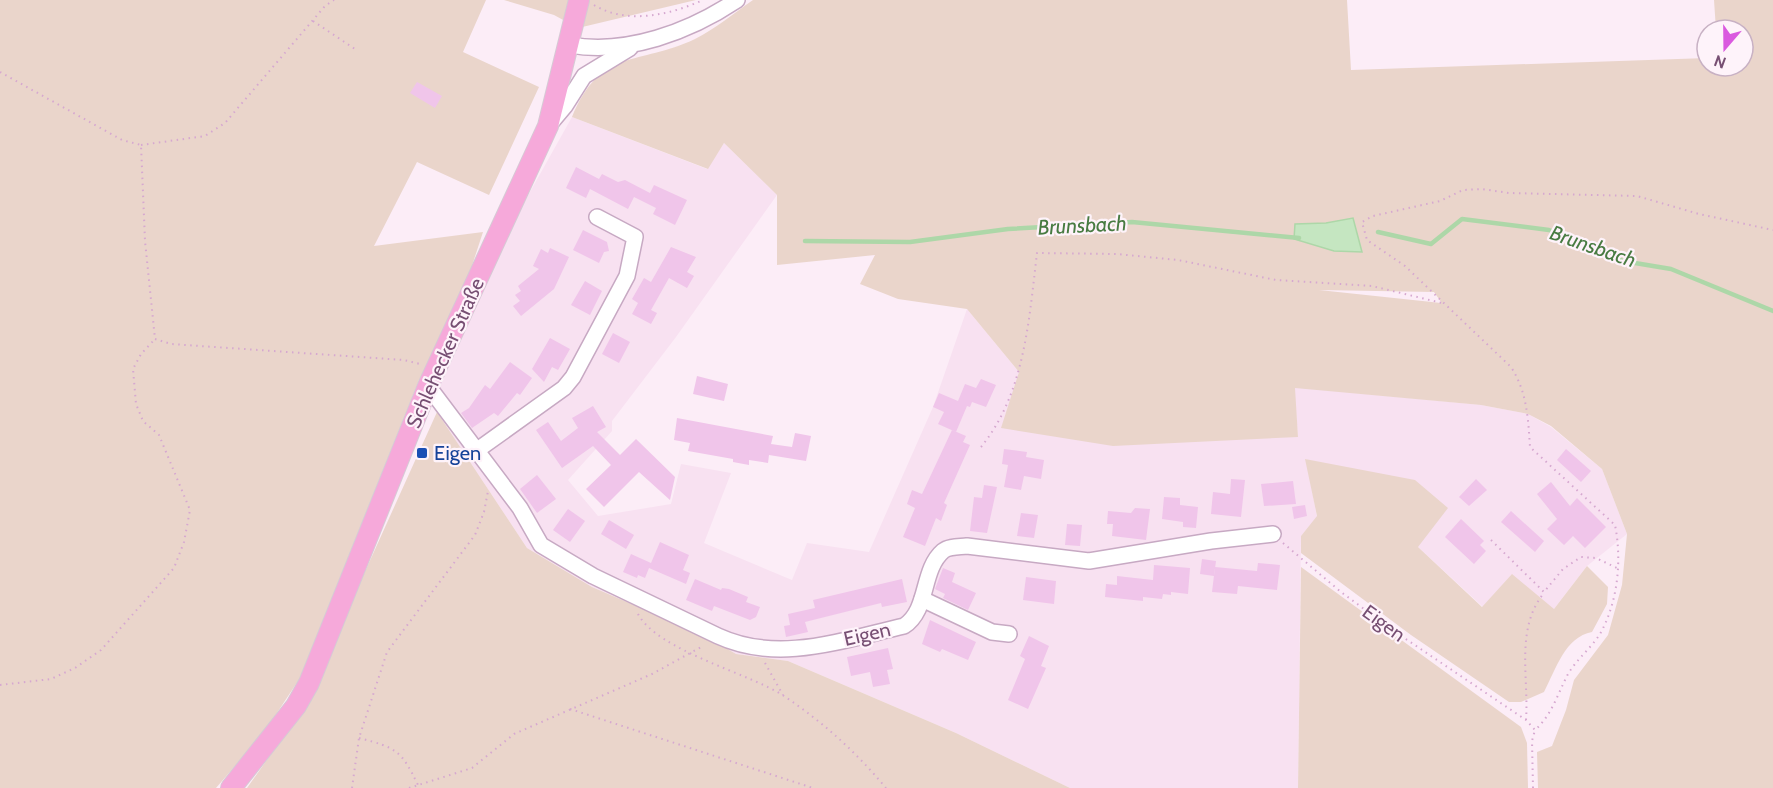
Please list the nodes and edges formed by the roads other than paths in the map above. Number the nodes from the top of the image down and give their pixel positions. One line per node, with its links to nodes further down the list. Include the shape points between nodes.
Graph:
1 (579, 0): 4 (main road, Schlehecker Straße)
2 (736, 0): 3 (street, via 675,32)
3 (643, 41): 4 (street, via 593,49); 5 (street, via 584,76)
4 (570, 45): 5 (main road, Schlehecker Straße)
5 (548, 126): 7 (main road, Schlehecker Straße)
6 (597, 217): 8 (street, via 635,237 627,276 564,388)
7 (432, 378): 8 (street, Eigen); 12 (main road, Schlehecker Straße, via 309,683 296,706)
8 (476, 451): 10 (street, Eigen, via 520,508 541,545 604,581 739,646 799,649 904,626 913,620)
9 (1274, 534): 10 (street, Eigen, via 1089,561 953,547 944,550 934,566)
10 (922, 599): 11 (street, via 992,632)
11 (1009, 634)
12 (231, 788)

